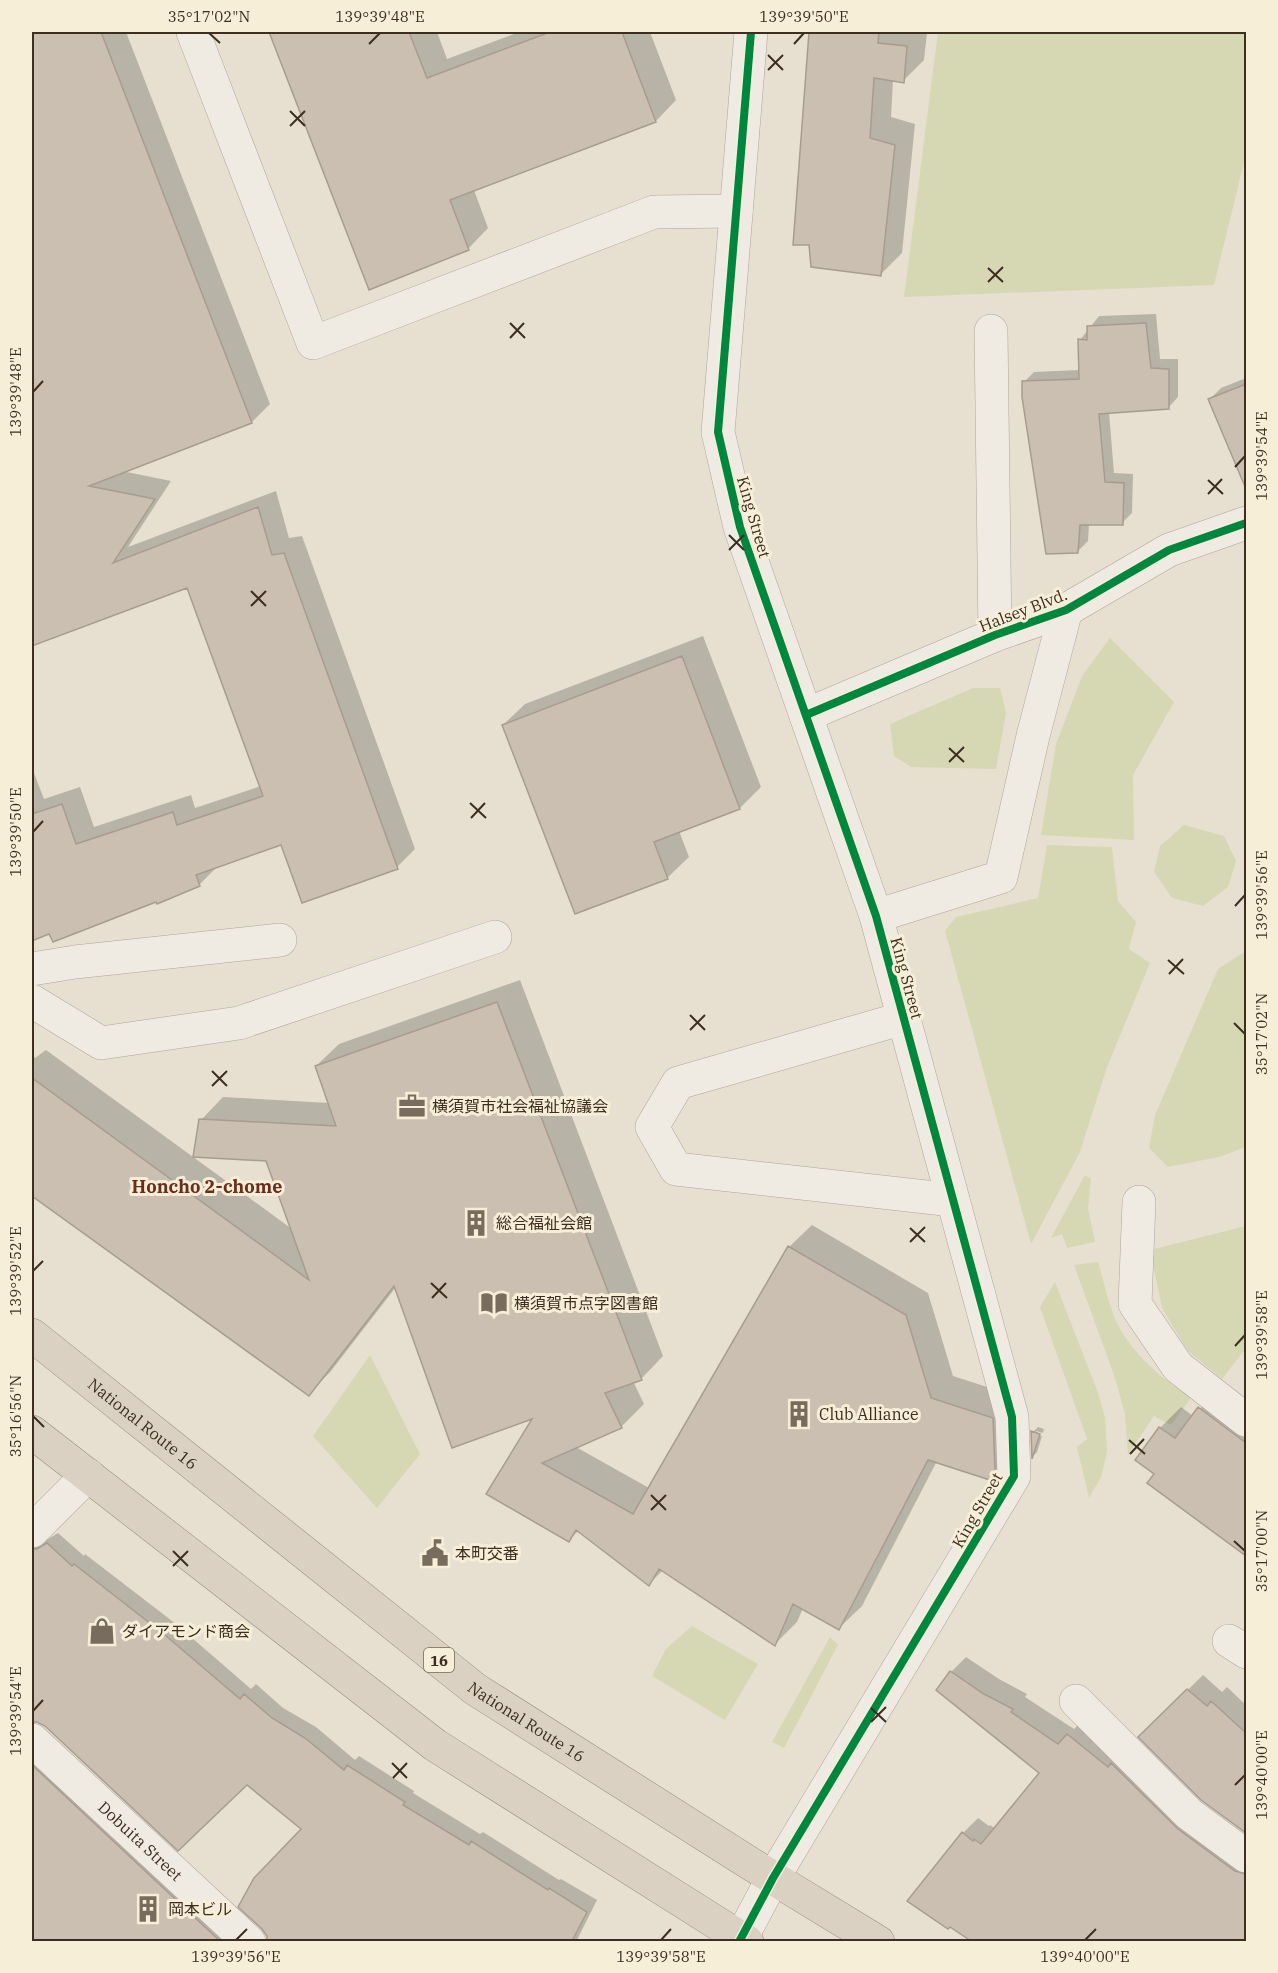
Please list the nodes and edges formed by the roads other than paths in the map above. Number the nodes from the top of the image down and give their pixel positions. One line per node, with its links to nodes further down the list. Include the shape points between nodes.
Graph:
1 (193, 32): 3 (street, via 313,343 654,212)
2 (751, 32): 3 (street, King Street)
3 (736, 211): 8 (street, King Street, via 718,432 740,527)
4 (991, 331): 7 (street)
5 (1246, 523): 6 (street, Halsey Blvd., via 1169,550)
6 (1066, 610): 7 (street, Halsey Blvd.); 9 (street, via 1001,878)
7 (995, 635): 8 (street, Halsey Blvd.)
8 (806, 715): 9 (street, King Street)
9 (876, 916): 14 (street, King Street)
10 (495, 937): 13 (street, via 239,1023 101,1043)
11 (280, 940): 12 (street)
12 (32, 969)
13 (32, 1001)
14 (904, 1018): 15 (street, King Street); 15 (street, via 678,1083 652,1127 676,1169)
15 (953, 1200): 25 (street, King Street, via 1012,1417 1014,1476)
16 (1139, 1202): 18 (street, via 1135,1304 1178,1367)
17 (32, 1335): 25 (highway, National Route 16 / 16, via 475,1689)
18 (1246, 1420)
19 (32, 1432): 20 (highway)
20 (88, 1475): 21 (street); 26 (highway, via 435,1745)
21 (32, 1531)
22 (1076, 1701): 24 (street, via 1189,1814)
23 (32, 1740): 27 (street, Dobuita Street)
24 (1246, 1856)
25 (773, 1878): 26 (street, King Street); 28 (highway, National Route 16 / 16)
26 (742, 1940)
27 (249, 1941)
28 (878, 1941)

